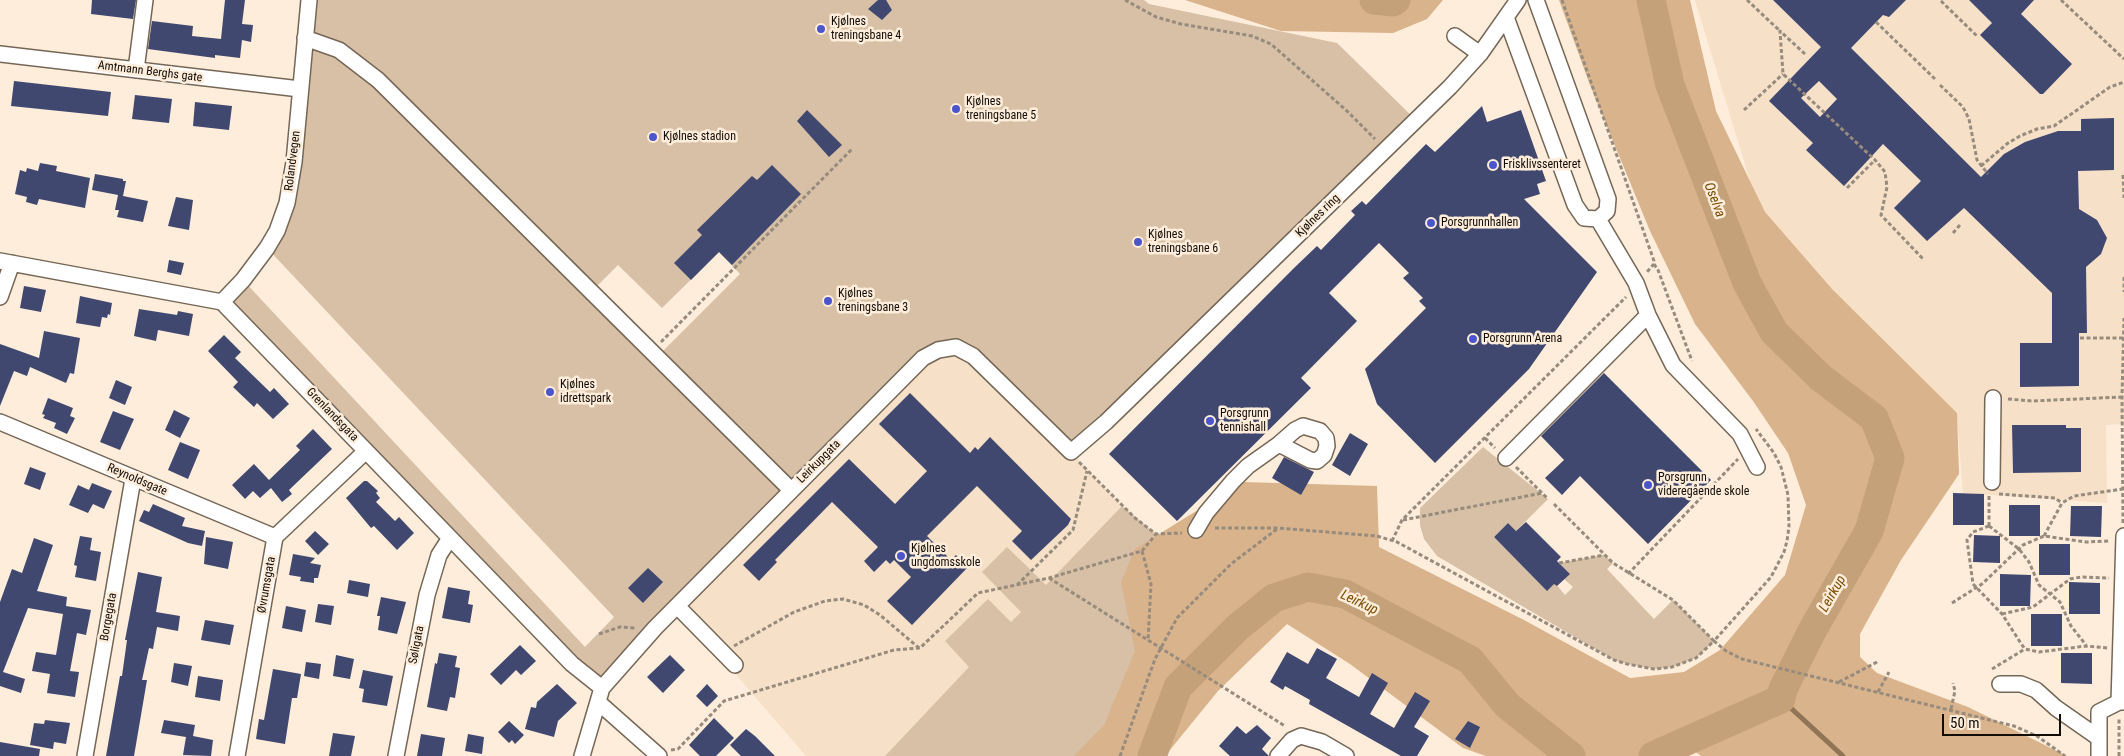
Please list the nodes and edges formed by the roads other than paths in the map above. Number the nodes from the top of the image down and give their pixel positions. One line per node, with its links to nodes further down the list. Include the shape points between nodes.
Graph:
1 (145, 0): 10 (street)
2 (309, 0): 7 (street, Rolandvegen)
3 (1518, 0): 5 (street, Kjølnes ring)
4 (1536, 0): 12 (street, via 1608,199 1607,212)
5 (1506, 17): 9 (street, Kjølnes ring); 12 (street, via 1575,205 1584,218)
6 (1455, 36): 9 (street)
7 (305, 38): 11 (street, Rolandvegen); 26 (street, via 339,50 378,80)
8 (0, 54): 10 (street, Amtmann Berghs gate)
9 (1480, 54): 21 (street, Kjølnes ring, via 1387,150)
10 (136, 70): 11 (street, Amtmann Berghs gate)
11 (300, 89): 15 (street, Rolandvegen, via 294,162 284,210 267,248)
12 (1598, 219): 16 (street, via 1636,283)
13 (6, 262): 14 (street); 15 (street)
14 (0, 297)
15 (222, 302): 20 (street, Grenlandsgata)
16 (1648, 314): 22 (street); 23 (street, via 1673,365 1740,434)
17 (1992, 398): 25 (street)
18 (0, 422): 24 (street, Reynoldsgate)
19 (1279, 444): 27 (street, via 1232,481)
20 (366, 451): 28 (street); 29 (street, Grenlandsgata)
21 (1071, 452): 26 (street, Leirkupgata, via 973,356 956,347 938,350 923,358)
22 (1506, 458)
23 (1757, 467)
24 (134, 479): 28 (street, Reynoldsgate); 38 (street, Borgegata)
25 (1992, 482)
26 (791, 490): 31 (street, Leirkupgata)
27 (1196, 530)
28 (276, 537): 39 (street, Øvrumsgata)
29 (450, 538): 34 (street, Grenlandsgata); 40 (street, Søligata, via 439,555 427,595)
30 (2124, 538): 35 (street)
31 (678, 607): 32 (street); 34 (street, Leirkupgata, via 656,628)
32 (735, 665)
33 (2000, 684): 36 (street, via 2021,684 2036,690)
34 (600, 695): 37 (street, Grenlandsgata); 41 (street, Leirkupgata)
35 (2122, 702): 36 (street, via 2100,712)
36 (2099, 738): 44 (street)
37 (658, 755)
38 (85, 756)
39 (237, 756)
40 (396, 756)
41 (582, 756)
42 (1278, 756): 43 (street, via 1292,740 1301,736 1322,742)
43 (1346, 756)
44 (2099, 756)

